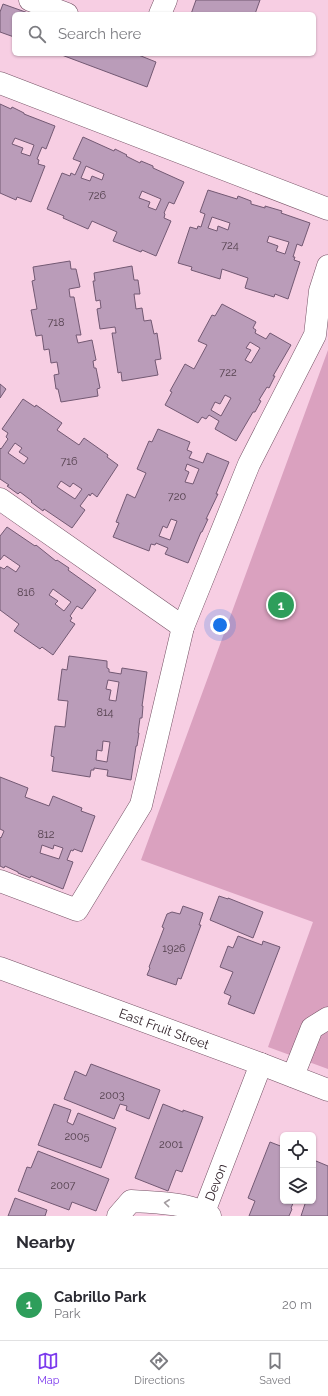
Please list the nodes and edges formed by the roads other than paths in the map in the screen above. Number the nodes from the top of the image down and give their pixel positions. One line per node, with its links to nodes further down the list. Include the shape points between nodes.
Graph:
1 (30, 0): 3 (street)
2 (166, 0): 4 (street)
3 (62, 12)
4 (161, 12)
5 (0, 83): 6 (street)
6 (328, 209)
7 (328, 266): 9 (street, via 320,291 315,335 249,464)
8 (0, 499): 9 (street)
9 (183, 627): 10 (street, via 141,805 76,910)
10 (0, 881)
11 (0, 968): 13 (street, East Fruit Street)
12 (328, 1018): 14 (street, via 312,1028)
13 (261, 1064): 14 (street, East Fruit Street); 16 (street, Devon)
14 (293, 1076): 15 (street, East Fruit Street)
15 (328, 1090)
16 (207, 1214): 17 (street, Devon, one-way to 17, via 169,1203 131,1201)
17 (118, 1216)

